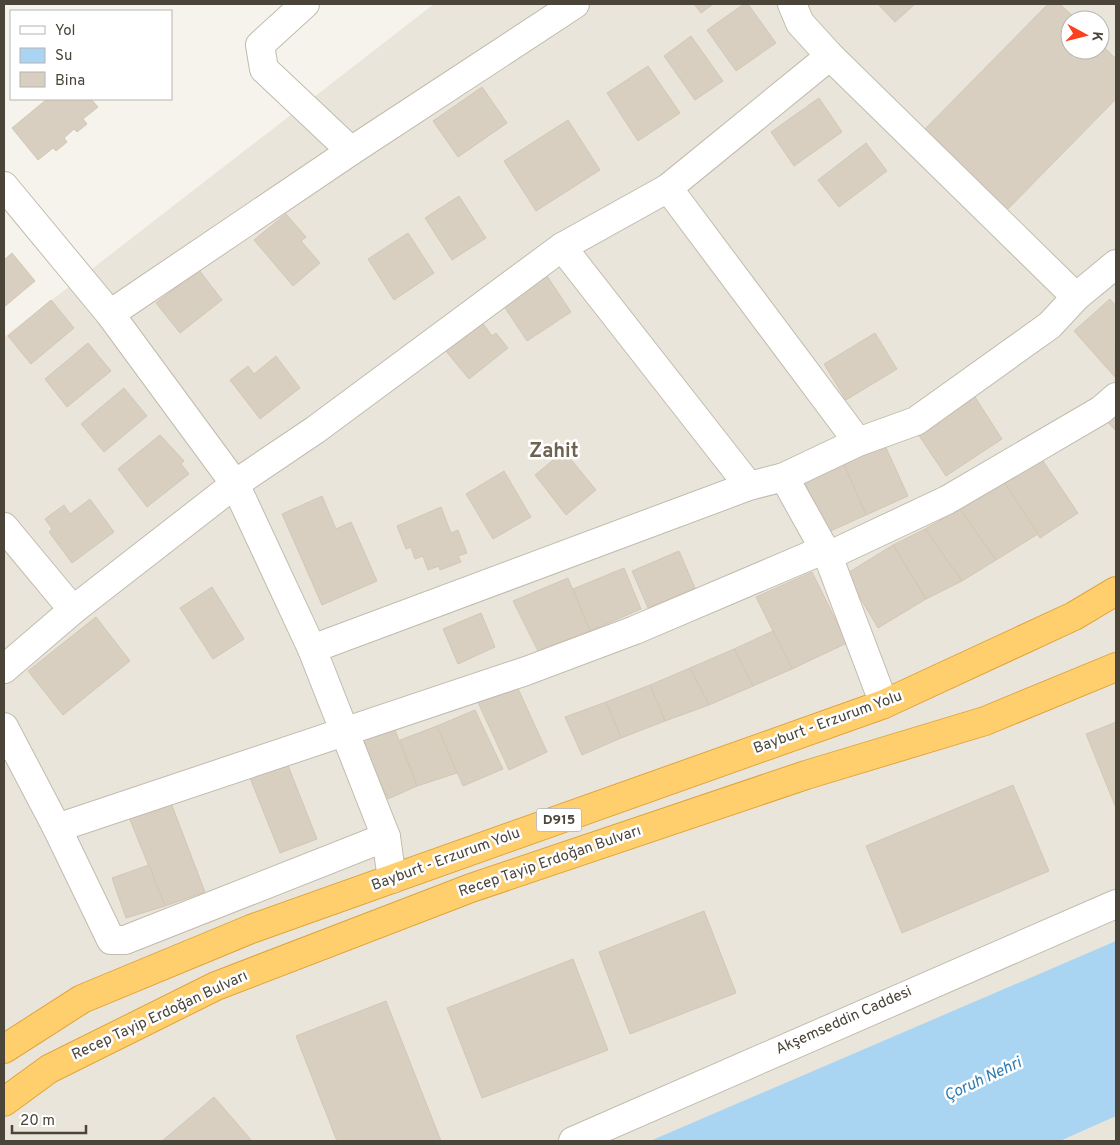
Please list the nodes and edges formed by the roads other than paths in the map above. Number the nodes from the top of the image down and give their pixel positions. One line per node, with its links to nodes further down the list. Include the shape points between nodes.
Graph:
1 (305, 4): 5 (street, via 260,46 264,69)
2 (575, 4): 5 (street)
3 (792, 4): 4 (street, via 800,23)
4 (830, 56): 7 (street); 10 (street)
5 (351, 151): 11 (street)
6 (4, 186): 11 (street)
7 (668, 188): 8 (street); 13 (street)
8 (562, 247): 15 (street, via 315,430); 16 (street)
9 (1116, 264): 10 (street)
10 (1076, 297): 13 (street, via 1050,325 916,421)
11 (110, 314): 15 (street)
12 (1116, 397): 18 (street, via 1101,410 947,500)
13 (858, 442): 14 (street)
14 (784, 477): 16 (street); 18 (street)
15 (235, 484): 20 (street); 21 (street)
16 (749, 486): 21 (street)
17 (4, 527): 20 (street)
18 (825, 553): 24 (street); 26 (street, via 526,671)
19 (1116, 592): 24 (highway, Bayburt - Erzurum Yolu / D915, via 1074,616)
20 (73, 610): 23 (street)
21 (312, 649): 26 (street)
22 (1116, 667): 32 (highway, Recep Tayip Erdoğan Bulvarı / D915, via 985,721 806,775 471,888 216,986 49,1068)
23 (4, 669)
24 (884, 704): 29 (highway, Bayburt - Erzurum Yolu / D915)
25 (4, 727): 27 (street)
26 (344, 730): 27 (street); 28 (street)
27 (57, 828): 28 (street, via 111,940 125,940)
28 (386, 837): 29 (street)
29 (392, 879): 31 (highway, Bayburt - Erzurum Yolu / D915, via 251,929 82,999)
30 (1116, 904): 33 (street, Akşemseddin Caddesi)
31 (4, 1049)
32 (4, 1102)
33 (573, 1141)

